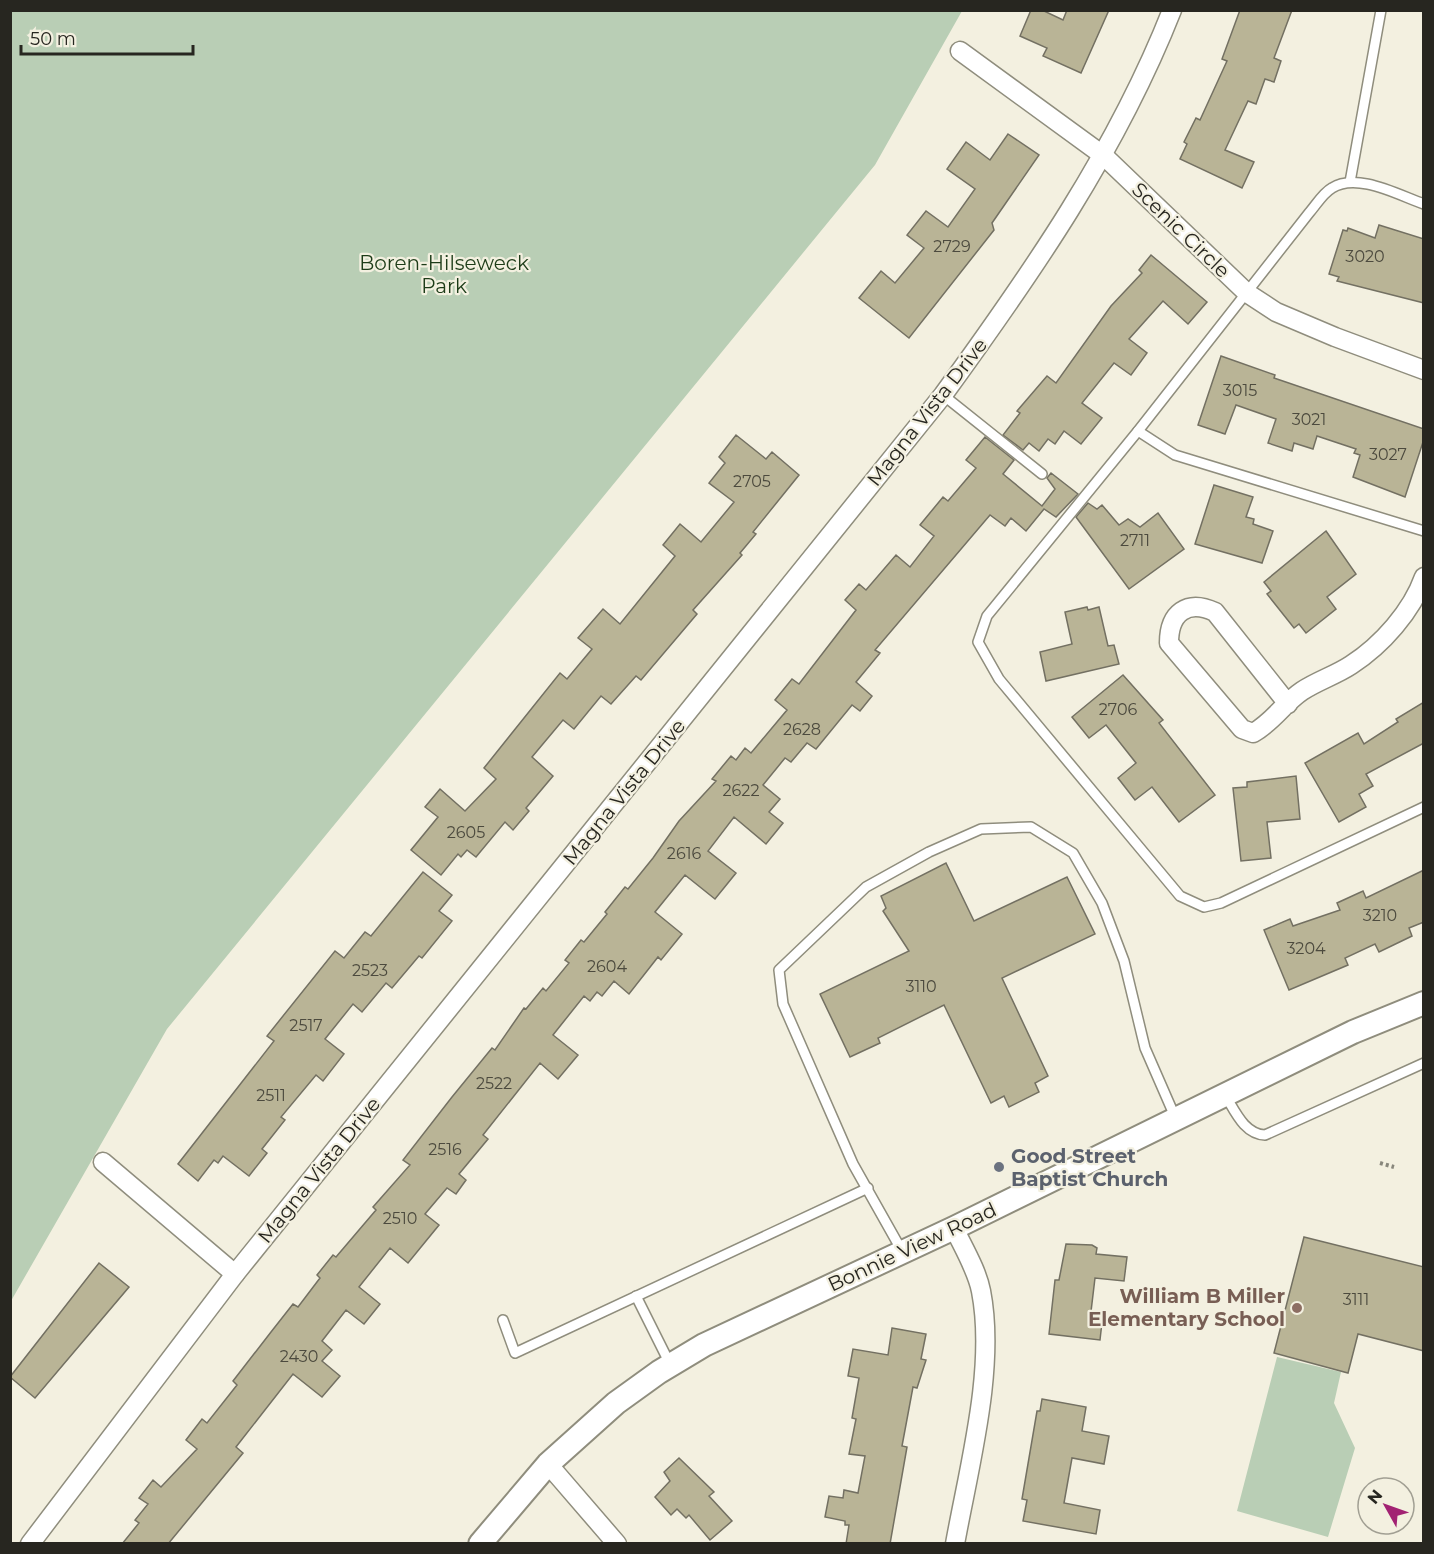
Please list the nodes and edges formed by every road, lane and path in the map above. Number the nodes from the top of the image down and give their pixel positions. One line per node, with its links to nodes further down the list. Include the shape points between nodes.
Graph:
1 (1172, 10): 4 (street, Magna Vista Drive)
2 (1382, 10): 5 (lane)
3 (960, 51): 4 (street, Scenic Circle)
4 (1104, 156): 7 (street, Scenic Circle); 9 (street, Magna Vista Drive, via 1027,280)
5 (1350, 182): 6 (lane); 7 (lane, via 1332,188)
6 (1424, 204)
7 (1247, 293): 8 (street, Scenic Circle, via 1276,312); 10 (lane)
8 (1424, 369)
9 (942, 395): 11 (lane); 26 (street, Magna Vista Drive)
10 (1138, 431): 12 (lane, via 1175,455); 15 (lane, via 987,616 978,642 999,679 1180,897 1204,907 1221,903)
11 (1042, 474)
12 (1424, 531)
13 (1424, 577): 14 (street, via 1417,595 1390,631 1352,665 1300,692)
14 (1288, 704): 14 (street, via 1215,612 1202,606 1175,616 1169,627 1169,643 1242,729 1253,733 1269,724)
15 (1424, 807)
16 (1424, 1003): 18 (street, Bonnie View Road, via 1353,1032)
17 (1424, 1063): 18 (lane, via 1265,1135 1245,1126)
18 (1225, 1095): 19 (street, Bonnie View Road)
19 (1176, 1119): 23 (lane, via 1145,1048 1124,961 1102,903 1073,853 1031,826 981,829 866,887 779,970 783,1004 853,1164); 24 (street, Bonnie View Road)
20 (103, 1162): 26 (street)
21 (1380, 1163): 22 (path)
22 (1394, 1167)
23 (868, 1188): 25 (lane); 27 (lane)
24 (954, 1228): 25 (street, Bonnie View Road); 34 (street, via 981,1288 987,1335 983,1382)
25 (902, 1251): 29 (street, Bonnie View Road, via 704,1345)
26 (236, 1274): 31 (street, Magna Vista Drive)
27 (636, 1296): 28 (lane, via 515,1353); 29 (lane)
28 (503, 1320)
29 (671, 1365): 30 (street, Bonnie View Road, via 616,1403)
30 (548, 1464): 32 (street, Bonnie View Road); 33 (street)
31 (30, 1544)
32 (480, 1544)
33 (617, 1544)
34 (955, 1544)

